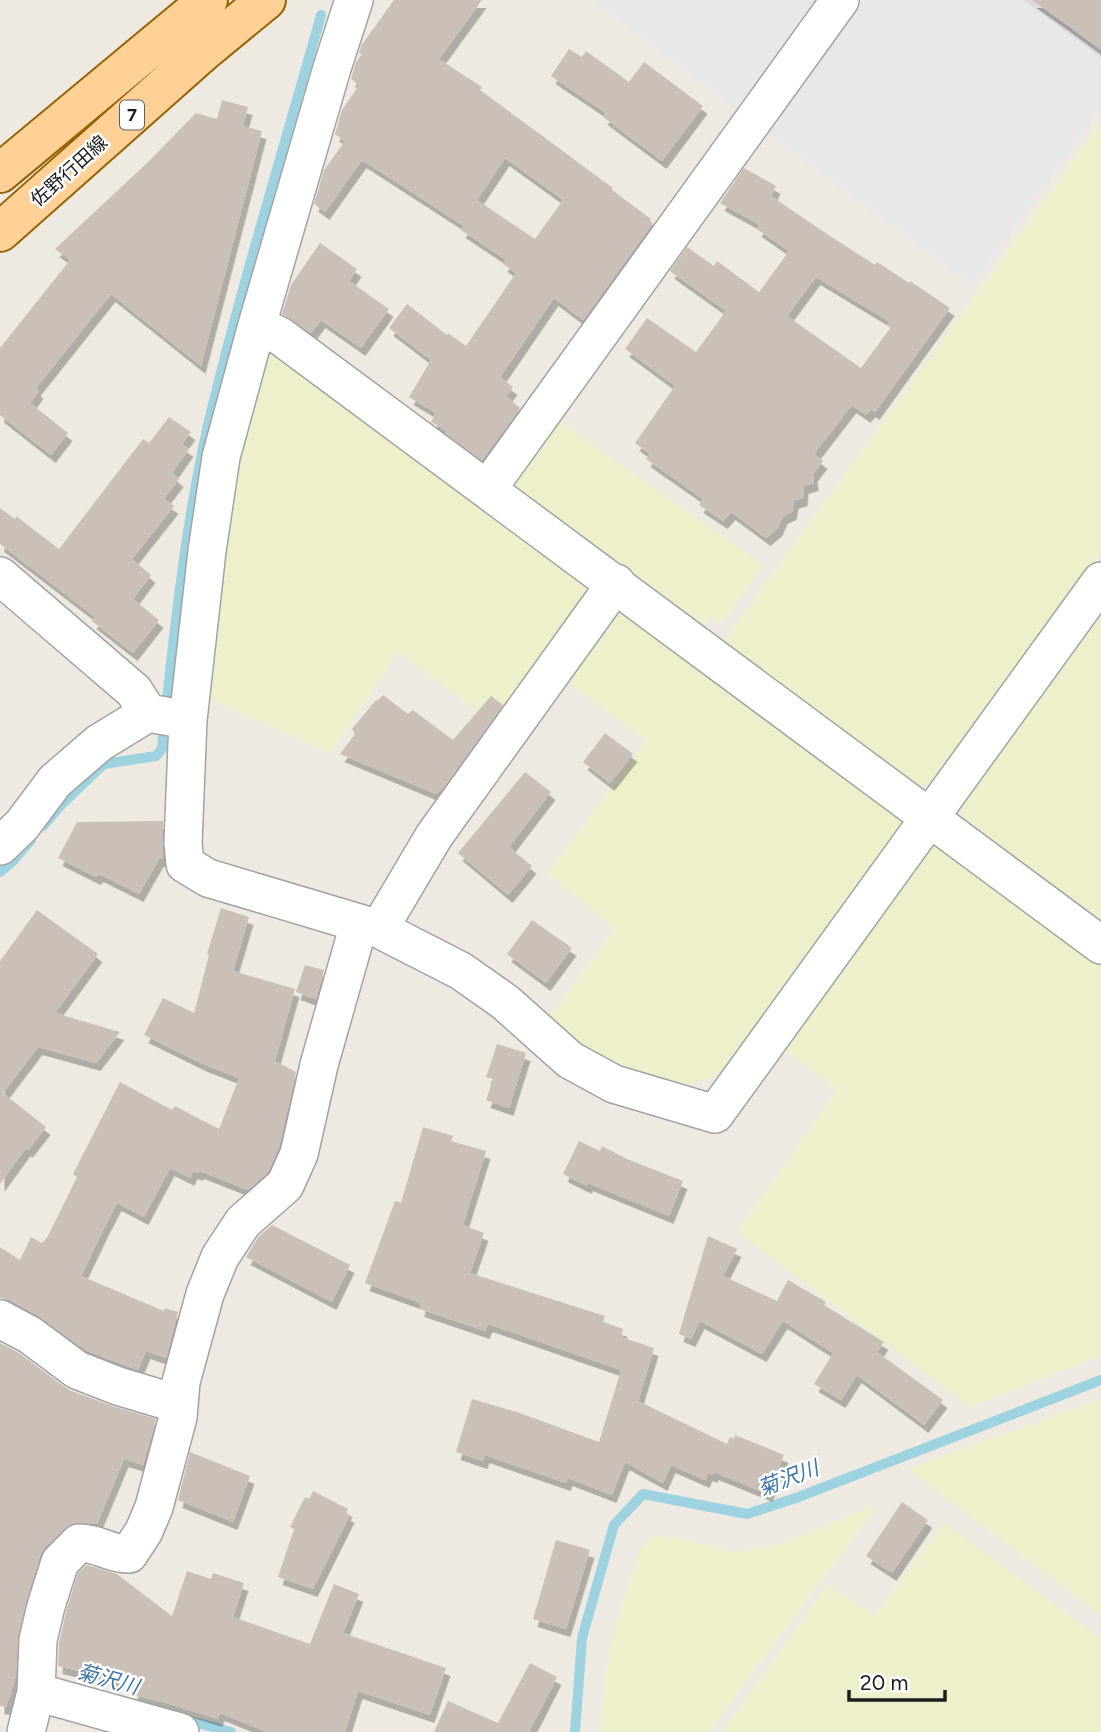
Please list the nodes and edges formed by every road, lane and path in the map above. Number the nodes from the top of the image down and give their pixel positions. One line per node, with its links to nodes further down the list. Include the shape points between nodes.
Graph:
1 (208, 0): 5 (main road, 7)
2 (266, 0): 6 (main road, 佐野行田線 / 7)
3 (354, 0): 7 (street)
4 (840, 0): 8 (street)
5 (0, 173)
6 (0, 232)
7 (257, 325): 8 (street, via 280,336); 13 (street, via 221,457)
8 (488, 488): 11 (street)
9 (0, 576): 12 (street, via 134,691)
10 (1101, 581): 14 (street)
11 (616, 583): 14 (street); 16 (street)
12 (148, 713): 13 (street); 15 (street, via 99,743 55,781)
13 (188, 720): 16 (street, via 185,864 208,878)
14 (929, 815): 16 (street, via 715,1114 614,1084 569,1060 505,1002 461,971); 17 (street)
15 (0, 846)
16 (369, 927): 19 (street, via 319,1065 299,1154 285,1185 243,1222 220,1256 205,1294)
17 (1101, 945)
18 (0, 1319): 19 (street, via 77,1370)
19 (178, 1404): 20 (street, via 154,1507 136,1546 129,1554 116,1554 93,1543 79,1543 60,1562 37,1640)
20 (36, 1692): 21 (street); 22 (street)
21 (26, 1732)
22 (180, 1732)

